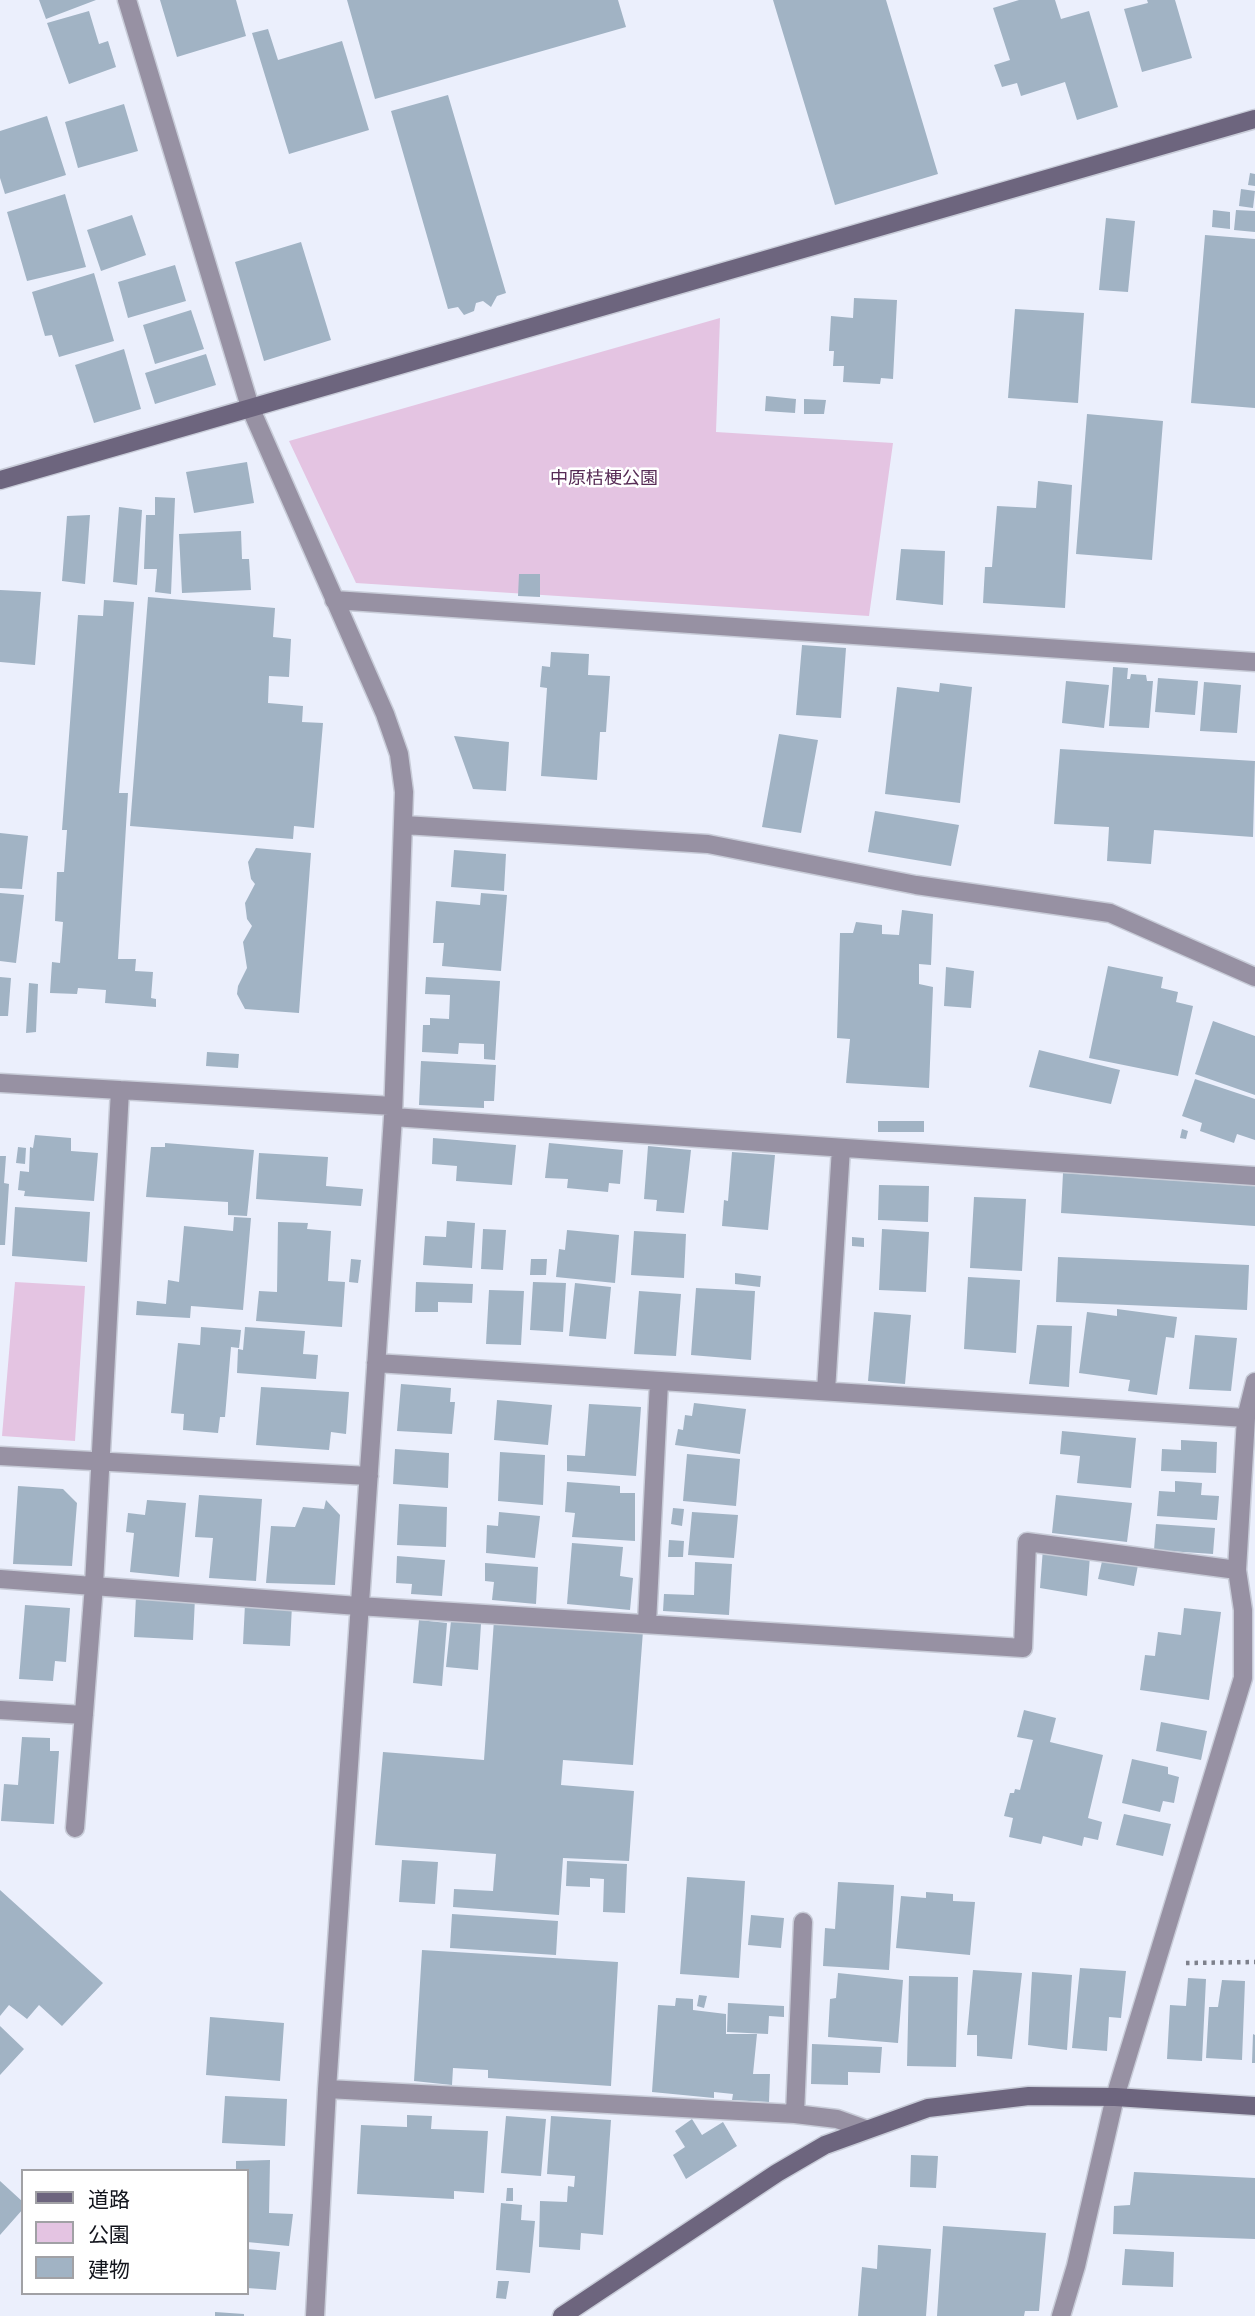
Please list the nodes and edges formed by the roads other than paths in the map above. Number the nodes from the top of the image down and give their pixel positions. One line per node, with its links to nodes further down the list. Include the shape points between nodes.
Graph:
1 (127, 0): 3 (street)
2 (1255, 119): 3 (street)
3 (250, 407): 4 (street); 5 (street)
4 (0, 480)
5 (334, 600): 6 (street); 7 (street, via 399,754)
6 (1255, 662)
7 (404, 825): 8 (street, via 708,844 916,885 1110,914); 11 (street)
8 (1255, 977)
9 (0, 1083): 10 (street)
10 (120, 1090): 11 (street); 20 (street)
11 (393, 1112): 12 (street); 14 (street)
12 (841, 1148): 13 (street); 17 (street)
13 (1255, 1176)
14 (376, 1363): 15 (street); 21 (street)
15 (659, 1382): 17 (street); 26 (street)
16 (1255, 1382): 18 (street)
17 (826, 1391): 18 (street)
18 (1246, 1418): 22 (street)
19 (0, 1456): 20 (street)
20 (99, 1461): 21 (street); 24 (street)
21 (369, 1476): 25 (street)
22 (1237, 1570): 26 (street, via 1027,1542 1023,1648); 32 (street, via 1243,1610 1243,1678)
23 (0, 1579): 24 (street)
24 (94, 1585): 25 (street); 28 (street)
25 (358, 1606): 26 (street); 31 (street)
26 (648, 1623)
27 (0, 1710): 28 (street)
28 (84, 1715): 29 (street)
29 (75, 1828)
30 (803, 1922): 34 (street)
31 (327, 2089): 34 (street); 36 (street)
32 (1115, 2097): 33 (street); 35 (street, via 978,2099 928,2108); 38 (street)
33 (1255, 2106)
34 (795, 2114): 35 (street, via 837,2119)
35 (865, 2129): 37 (street, via 825,2145 777,2173)
36 (315, 2316)
37 (562, 2316)
38 (1060, 2316)

